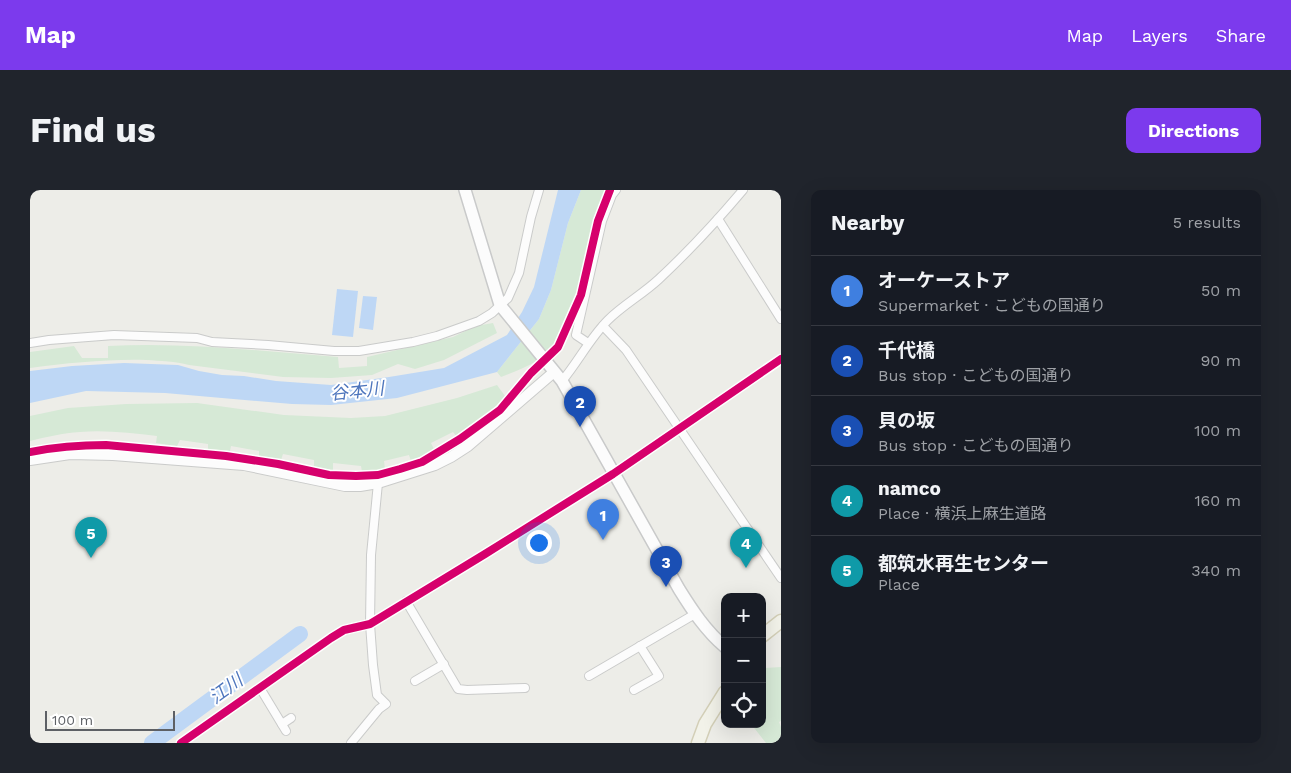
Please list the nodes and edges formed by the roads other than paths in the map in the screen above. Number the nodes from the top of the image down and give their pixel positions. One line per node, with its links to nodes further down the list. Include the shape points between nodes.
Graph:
1 (465, 190): 6 (main road)
2 (539, 190): 6 (street, via 519,273)
3 (616, 190): 10 (street, via 602,221 576,335)
4 (743, 190): 5 (street)
5 (718, 219): 7 (street); 8 (street, via 658,280)
6 (501, 307): 9 (street, via 461,328 413,342 359,351 114,335); 12 (main road)
7 (781, 318)
8 (603, 326): 10 (street); 14 (street, via 626,350)
9 (30, 343)
10 (588, 344): 13 (street)
11 (781, 359): 14 (street)
12 (552, 369): 13 (main road); 17 (street, via 460,452 435,465)
13 (562, 381): 16 (main road)
14 (680, 428): 16 (street); 18 (street)
15 (30, 460): 17 (street, via 70,454 113,454 244,466 345,486)
16 (614, 474): 19 (street); 20 (main road)
17 (378, 484): 22 (street, via 371,555)
18 (781, 578)
19 (406, 601): 22 (street); 26 (street)
20 (695, 614): 24 (main road); 25 (street)
21 (781, 621): 23 (main road)
22 (370, 624): 29 (street, via 344,630); 35 (street, via 377,695 386,704)
23 (766, 633)
24 (721, 644)
25 (640, 646): 27 (street); 31 (street, via 659,676)
26 (444, 664): 28 (street); 30 (street, via 458,689)
27 (589, 676)
28 (415, 681)
29 (260, 688): 33 (street, via 284,728); 34 (street)
30 (525, 688)
31 (634, 690)
32 (721, 698): 36 (main road)
33 (291, 718)
34 (181, 743)
35 (351, 743)
36 (698, 743)

